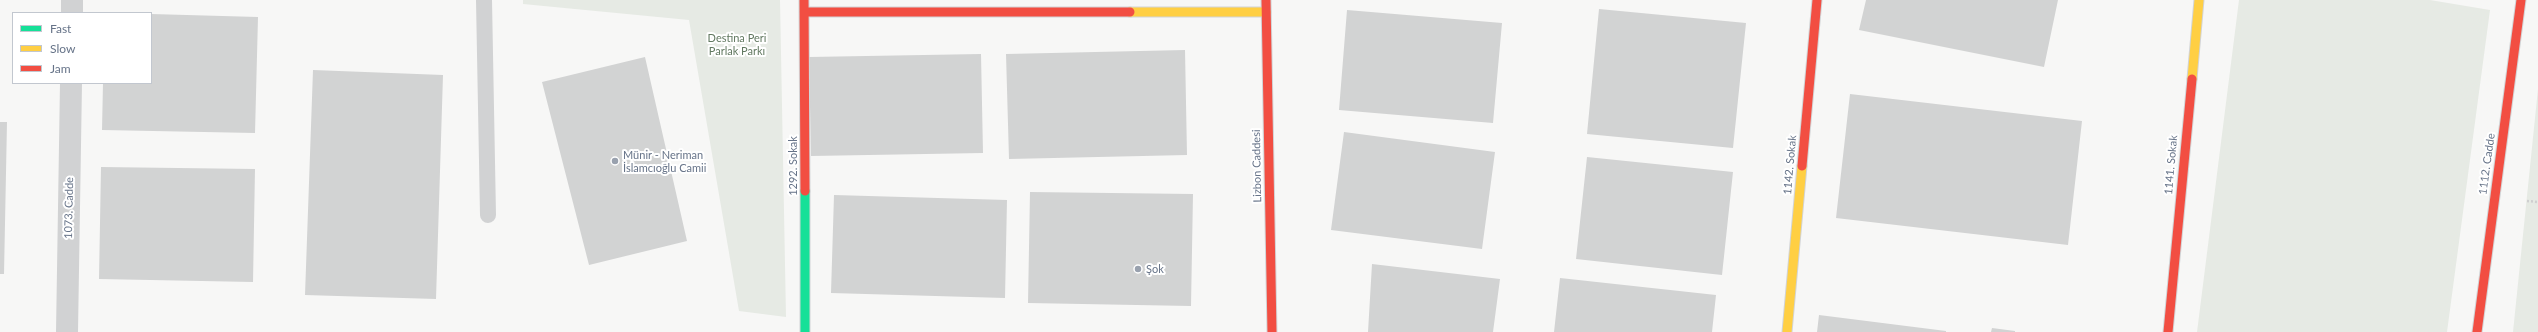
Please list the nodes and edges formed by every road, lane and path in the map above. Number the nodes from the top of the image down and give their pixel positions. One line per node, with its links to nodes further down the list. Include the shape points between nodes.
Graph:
1 (72, 0): 8 (street)
2 (484, 0): 14 (lane)
3 (804, 0): 9 (street, 1292. Sokak)
4 (1266, 0): 10 (street, Lizbon Caddesi)
5 (1817, 0): 18 (street, 1142. Sokak)
6 (2199, 0): 19 (street, 1141. Sokak)
7 (2522, 0): 20 (street, 1112. Cadde)
8 (72, 12)
9 (804, 12): 10 (street); 16 (street, 1292. Sokak)
10 (1266, 12): 17 (street, Lizbon Caddesi)
11 (71, 84): 15 (street, 1073. Cadde)
12 (2526, 201): 13 (path)
13 (2538, 202)
14 (488, 215)
15 (67, 332)
16 (805, 332)
17 (1272, 332)
18 (1787, 332)
19 (2168, 332)
20 (2477, 332)

